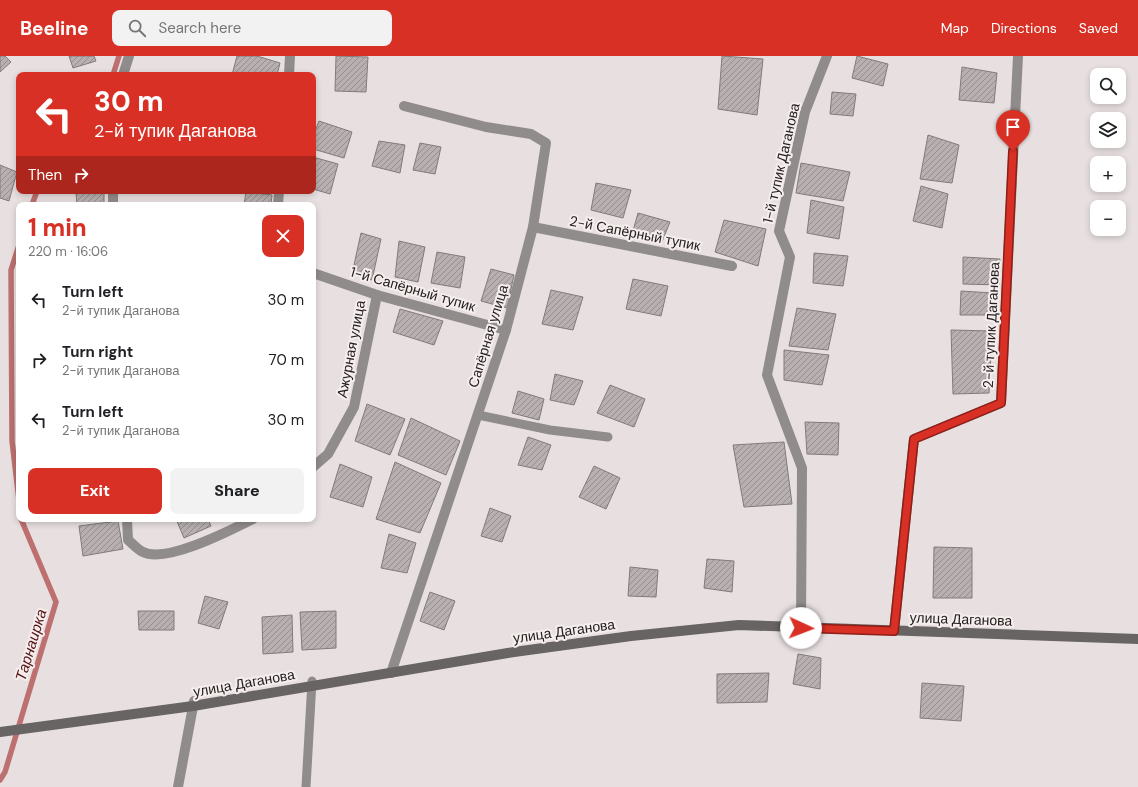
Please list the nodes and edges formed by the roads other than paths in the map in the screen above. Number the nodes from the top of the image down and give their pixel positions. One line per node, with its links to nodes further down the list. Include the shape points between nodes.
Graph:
1 (129, 56): 5 (street)
2 (290, 56): 6 (street)
3 (827, 56): 18 (street, 1-й тупик Даганова, via 805,112 779,231 790,257 767,375 802,468)
4 (1018, 56): 19 (street, 2-й тупик Даганова, via 1001,403 914,439)
5 (124, 72)
6 (289, 72)
7 (404, 106): 8 (street, Сапёрная улица, via 486,127 531,134 546,143)
8 (533, 227): 9 (street, 2-й Сапёрный тупик); 12 (street, Сапёрная улица)
9 (732, 266)
10 (316, 274): 11 (street, 1-й Сапёрный тупик)
11 (377, 295): 12 (street, 1-й Сапёрный тупик); 15 (street, Ажурная улица, via 354,407 328,454)
12 (506, 330): 13 (street, Сапёрная улица)
13 (478, 415): 14 (lane, via 550,430); 22 (street, Сапёрная улица)
14 (608, 437)
15 (316, 464)
16 (127, 522): 17 (street, via 128,540 144,552 168,553 214,539)
17 (247, 522)
18 (801, 626): 19 (main road, улица Даганова); 22 (main road, улица Даганова, via 739,621 631,631 513,647)
19 (894, 629): 20 (main road, улица Даганова); 21 (main road, улица Даганова)
20 (1138, 635)
21 (1138, 639)
22 (392, 670): 23 (main road, улица Даганова)
23 (312, 684): 24 (main road, улица Даганова); 27 (lane)
24 (194, 704): 25 (main road, улица Даганова); 26 (street)
25 (3, 729)
26 (178, 787)
27 (306, 787)

